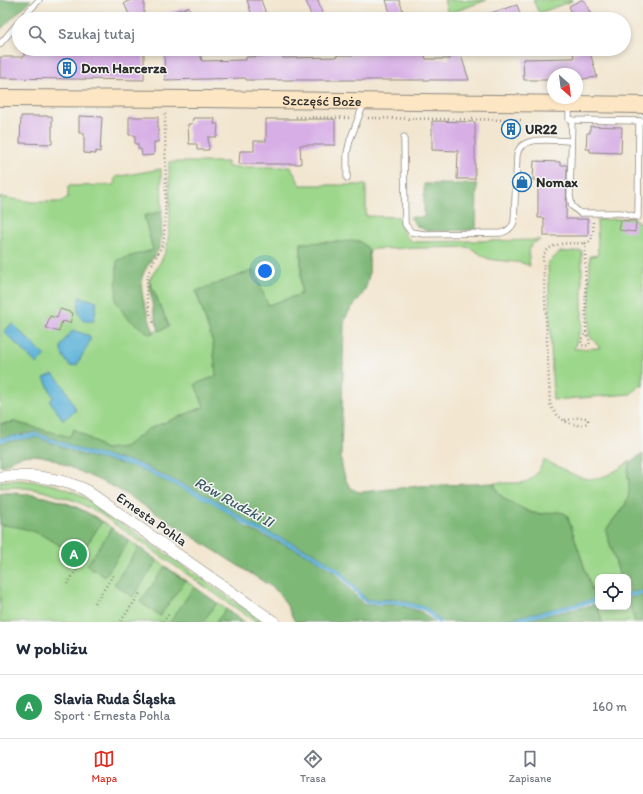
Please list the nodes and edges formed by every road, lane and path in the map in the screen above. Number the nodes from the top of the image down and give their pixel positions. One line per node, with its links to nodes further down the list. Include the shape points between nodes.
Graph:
1 (39, 0): 2 (lane)
2 (28, 12)
3 (12, 30): 4 (lane)
4 (0, 44)
5 (0, 98): 6 (street, Szczęść Boże)
6 (166, 99): 7 (street, Szczęść Boże); 19 (path, via 164,240 147,280 148,300)
7 (365, 101): 8 (street, Szczęść Boże); 16 (lane, via 350,140)
8 (547, 103)
9 (583, 103): 11 (street, Szczęść Boże)
10 (569, 104): 12 (lane, via 569,120)
11 (643, 105)
12 (572, 120): 13 (lane); 15 (lane)
13 (641, 121): 17 (lane, via 638,217 628,214)
14 (404, 137): 15 (lane, via 405,224 410,232 424,234 506,232 514,222 519,147 528,141)
15 (571, 141): 17 (lane, via 570,201 580,213)
16 (347, 178)
17 (593, 213): 18 (path, via 592,238 590,242)
18 (585, 243): 20 (path); 21 (path, via 555,245 547,249 543,257 550,404)
19 (155, 326)
20 (586, 332): 20 (path, via 581,340 585,346 590,342)
21 (565, 420): 21 (path, via 577,426 587,423 588,420 584,417)
22 (0, 476): 31 (street, Ernesta Pohla, via 38,476 63,481 84,490)
23 (88, 553): 25 (path)
24 (114, 574): 27 (path)
25 (67, 584)
26 (141, 592): 29 (path)
27 (95, 603)
28 (169, 614): 30 (path)
29 (122, 622)
30 (164, 622)
31 (274, 622)

